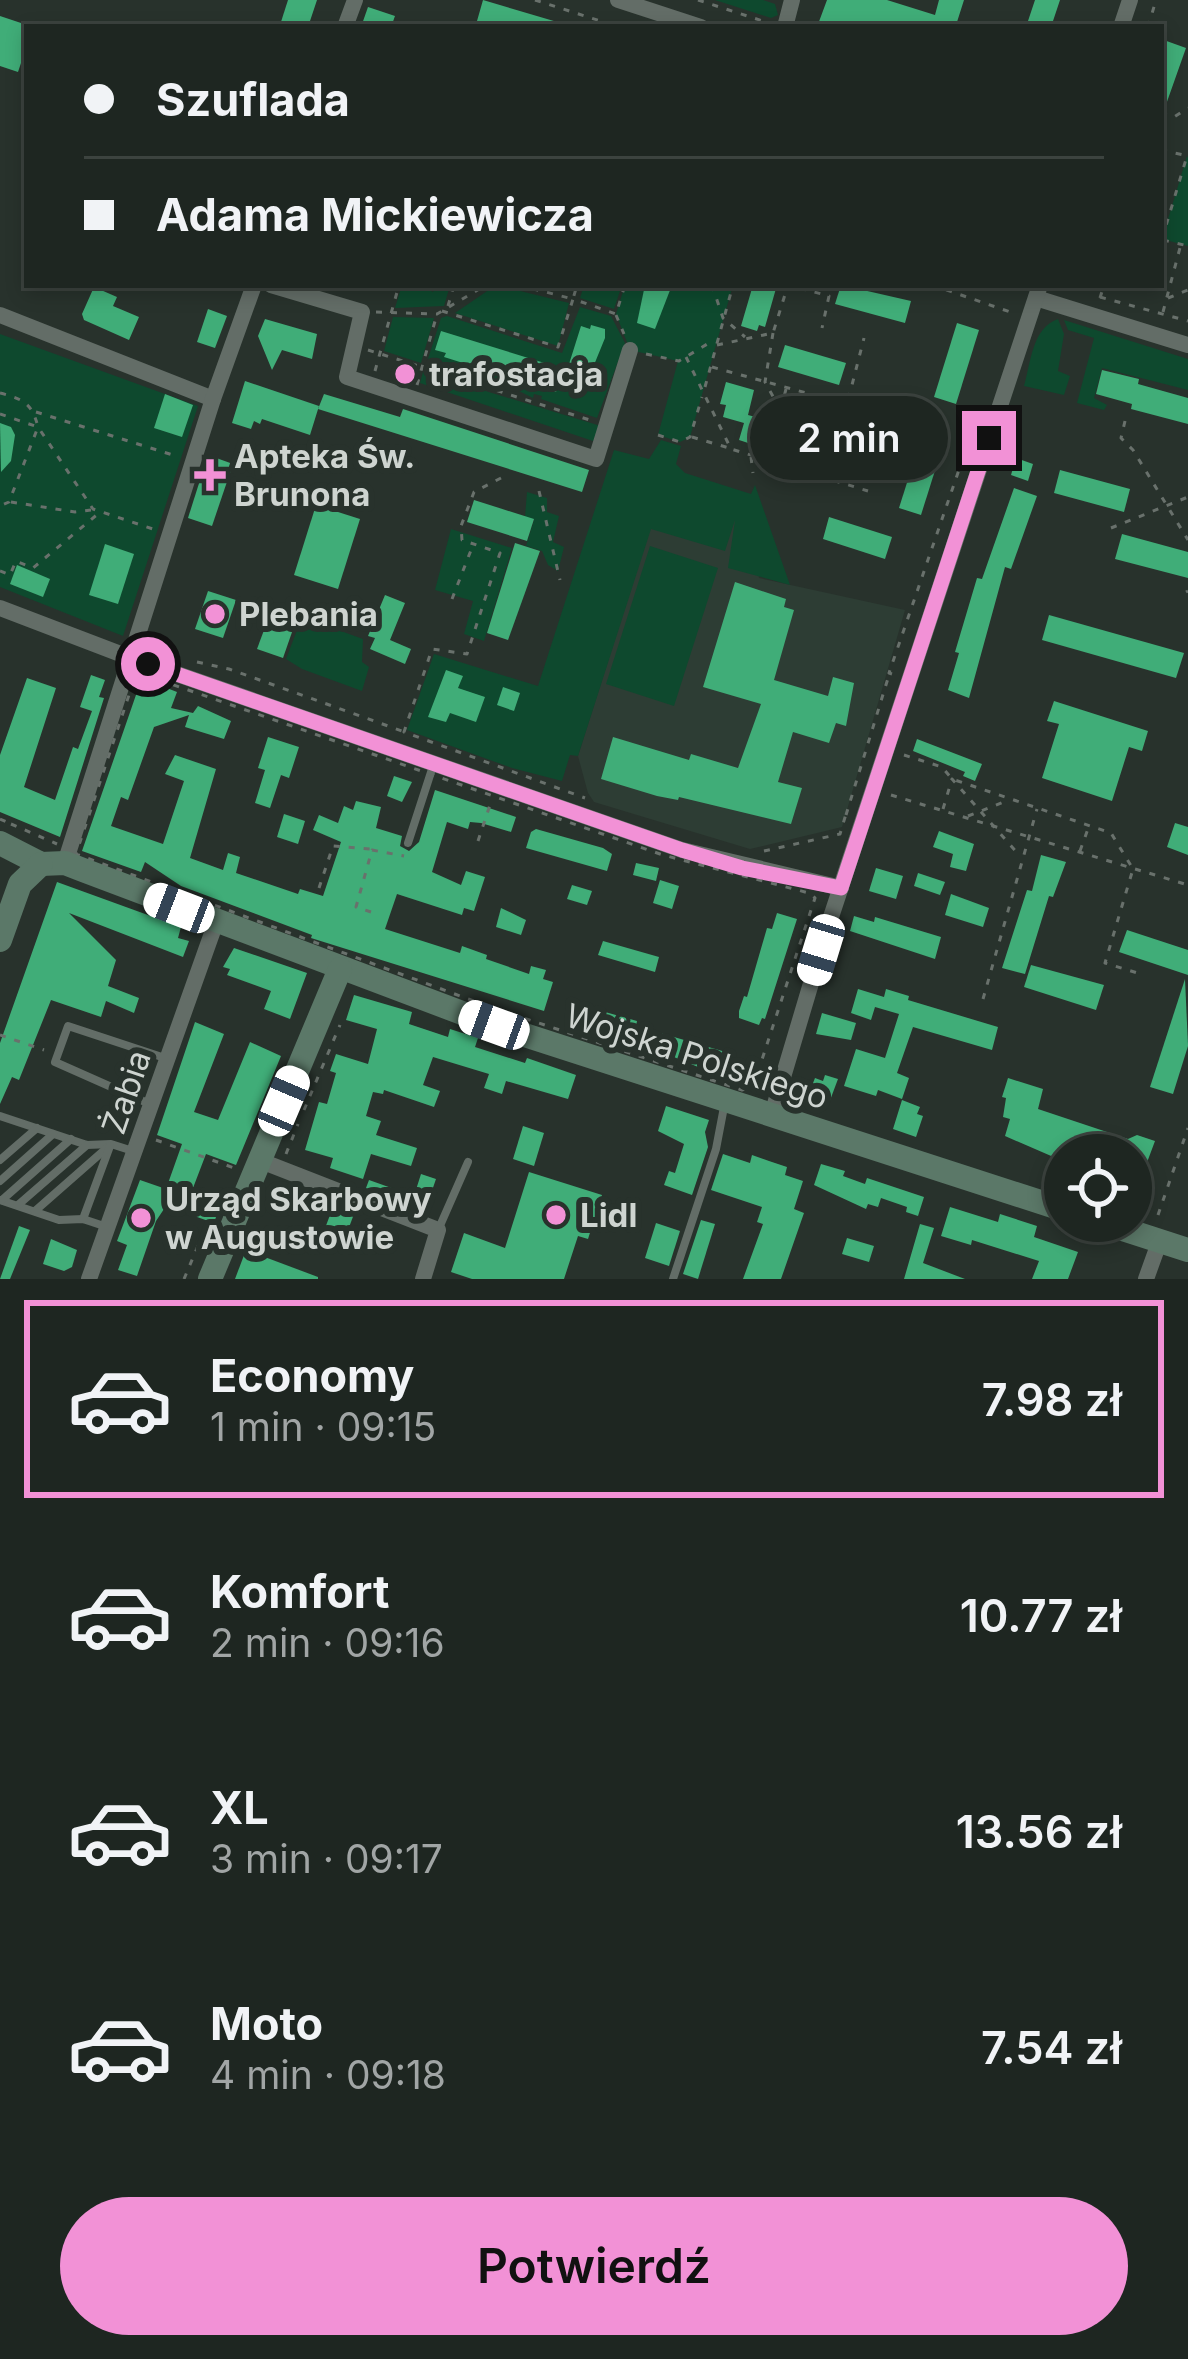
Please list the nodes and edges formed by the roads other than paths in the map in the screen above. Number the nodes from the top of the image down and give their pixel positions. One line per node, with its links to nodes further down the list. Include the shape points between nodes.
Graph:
1 (618, 0): 2 (street)
2 (692, 24)
3 (253, 288): 9 (street)
4 (281, 288): 8 (street, via 362,312 347,377 596,459)
5 (1038, 292): 7 (street); 16 (street)
6 (0, 315): 9 (street)
7 (1188, 345)
8 (630, 350)
9 (213, 399): 11 (street)
10 (0, 608): 11 (street)
11 (131, 658): 12 (street); 15 (street)
12 (432, 769): 14 (lane); 16 (street, via 815,890)
13 (0, 843): 15 (street, Wojska Polskiego)
14 (408, 843)
15 (64, 854): 17 (street, Wojska Polskiego); 18 (street, via 20,884)
16 (841, 888): 23 (street)
17 (216, 922): 19 (street, Wojska Polskiego); 20 (street, Żabia)
18 (0, 940)
19 (340, 969): 21 (street, Wojska Polskiego); 33 (street)
20 (169, 1060): 22 (street, Żabia); 22 (lane, via 68,1027 57,1054 55,1062)
21 (726, 1100): 23 (street, Wojska Polskiego); 48 (lane)
22 (153, 1106): 29 (street, Żabia)
23 (772, 1114): 36 (street, Wojska Polskiego)
24 (0, 1116): 25 (lane)
25 (37, 1128): 26 (lane); 31 (lane)
26 (54, 1134): 27 (lane); 34 (lane)
27 (70, 1139): 30 (lane); 35 (lane)
28 (111, 1144): 29 (lane); 30 (lane); 38 (lane); 39 (lane)
29 (140, 1144): 41 (street, Żabia)
30 (87, 1145): 37 (lane)
31 (0, 1160)
32 (468, 1162): 43 (lane)
33 (257, 1168): 43 (street); 46 (street)
34 (0, 1181)
35 (0, 1200): 37 (lane)
36 (1044, 1203)
37 (17, 1206): 38 (lane)
38 (34, 1212): 39 (lane)
39 (83, 1219): 41 (lane)
40 (1152, 1227): 42 (street)
41 (108, 1228): 45 (street, Żabia)
42 (1159, 1228): 44 (street); 49 (street)
43 (438, 1230): 47 (street)
44 (1188, 1250)
45 (89, 1279)
46 (210, 1279)
47 (423, 1279)
48 (673, 1279)
49 (1146, 1279)

